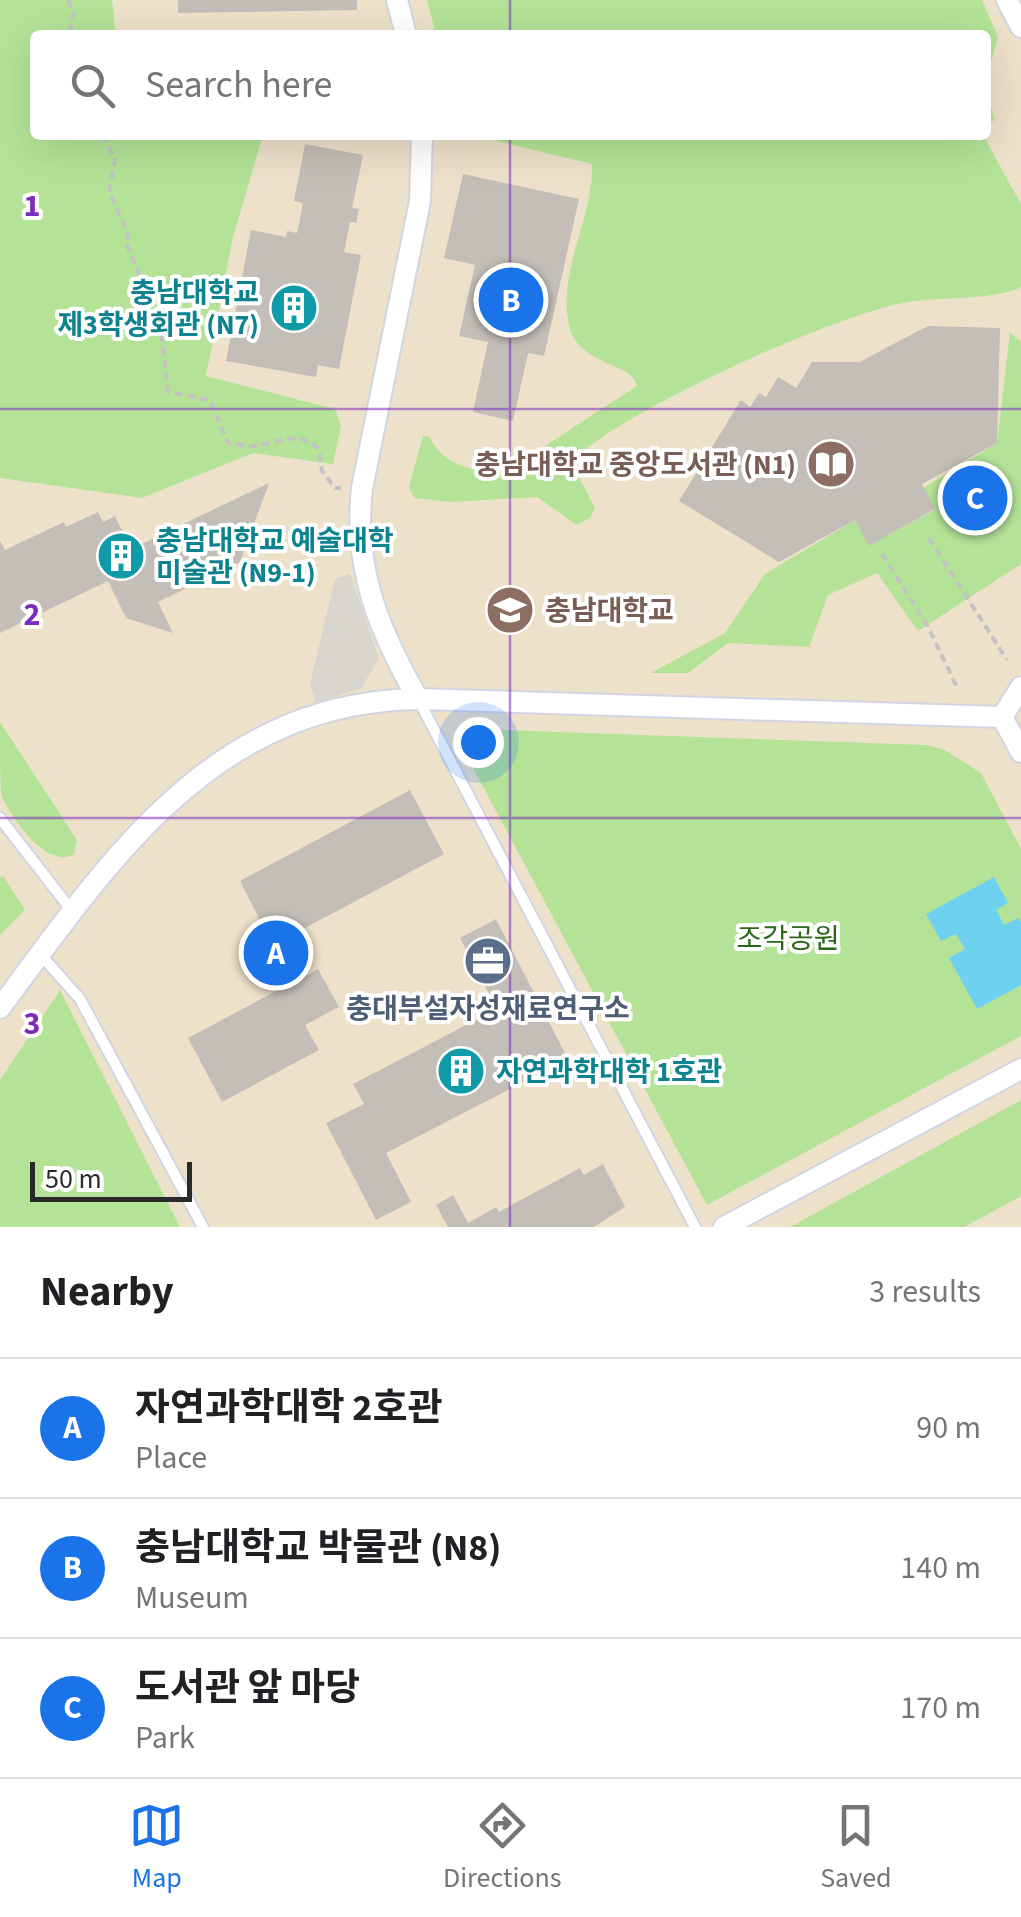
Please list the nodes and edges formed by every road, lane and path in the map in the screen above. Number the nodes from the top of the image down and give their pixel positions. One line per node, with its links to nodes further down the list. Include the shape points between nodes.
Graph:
1 (68, 0): 5 (path, via 74,12)
2 (397, 0): 6 (street)
3 (1007, 0): 4 (street)
4 (1021, 27)
5 (70, 30)
6 (405, 30)
7 (105, 140): 9 (path, via 115,160 109,192 142,282 139,313 160,330 168,392 210,400 228,444 307,440 319,449 322,472 335,488)
8 (422, 140): 9 (street, via 420,201)
9 (362, 488): 15 (street, via 364,582)
10 (929, 538): 12 (path)
11 (882, 554): 14 (path)
12 (1007, 660)
13 (1021, 687): 16 (street)
14 (958, 688)
15 (418, 699): 16 (street); 19 (street, via 317,717 211,767 154,814); 24 (lane)
16 (1002, 717): 17 (street)
17 (1021, 752)
18 (0, 818): 19 (lane)
19 (72, 912): 20 (street)
20 (40, 954): 21 (street); 23 (lane, via 80,999)
21 (0, 1008)
22 (1021, 1069): 25 (street)
23 (203, 1227)
24 (695, 1227)
25 (724, 1227)

